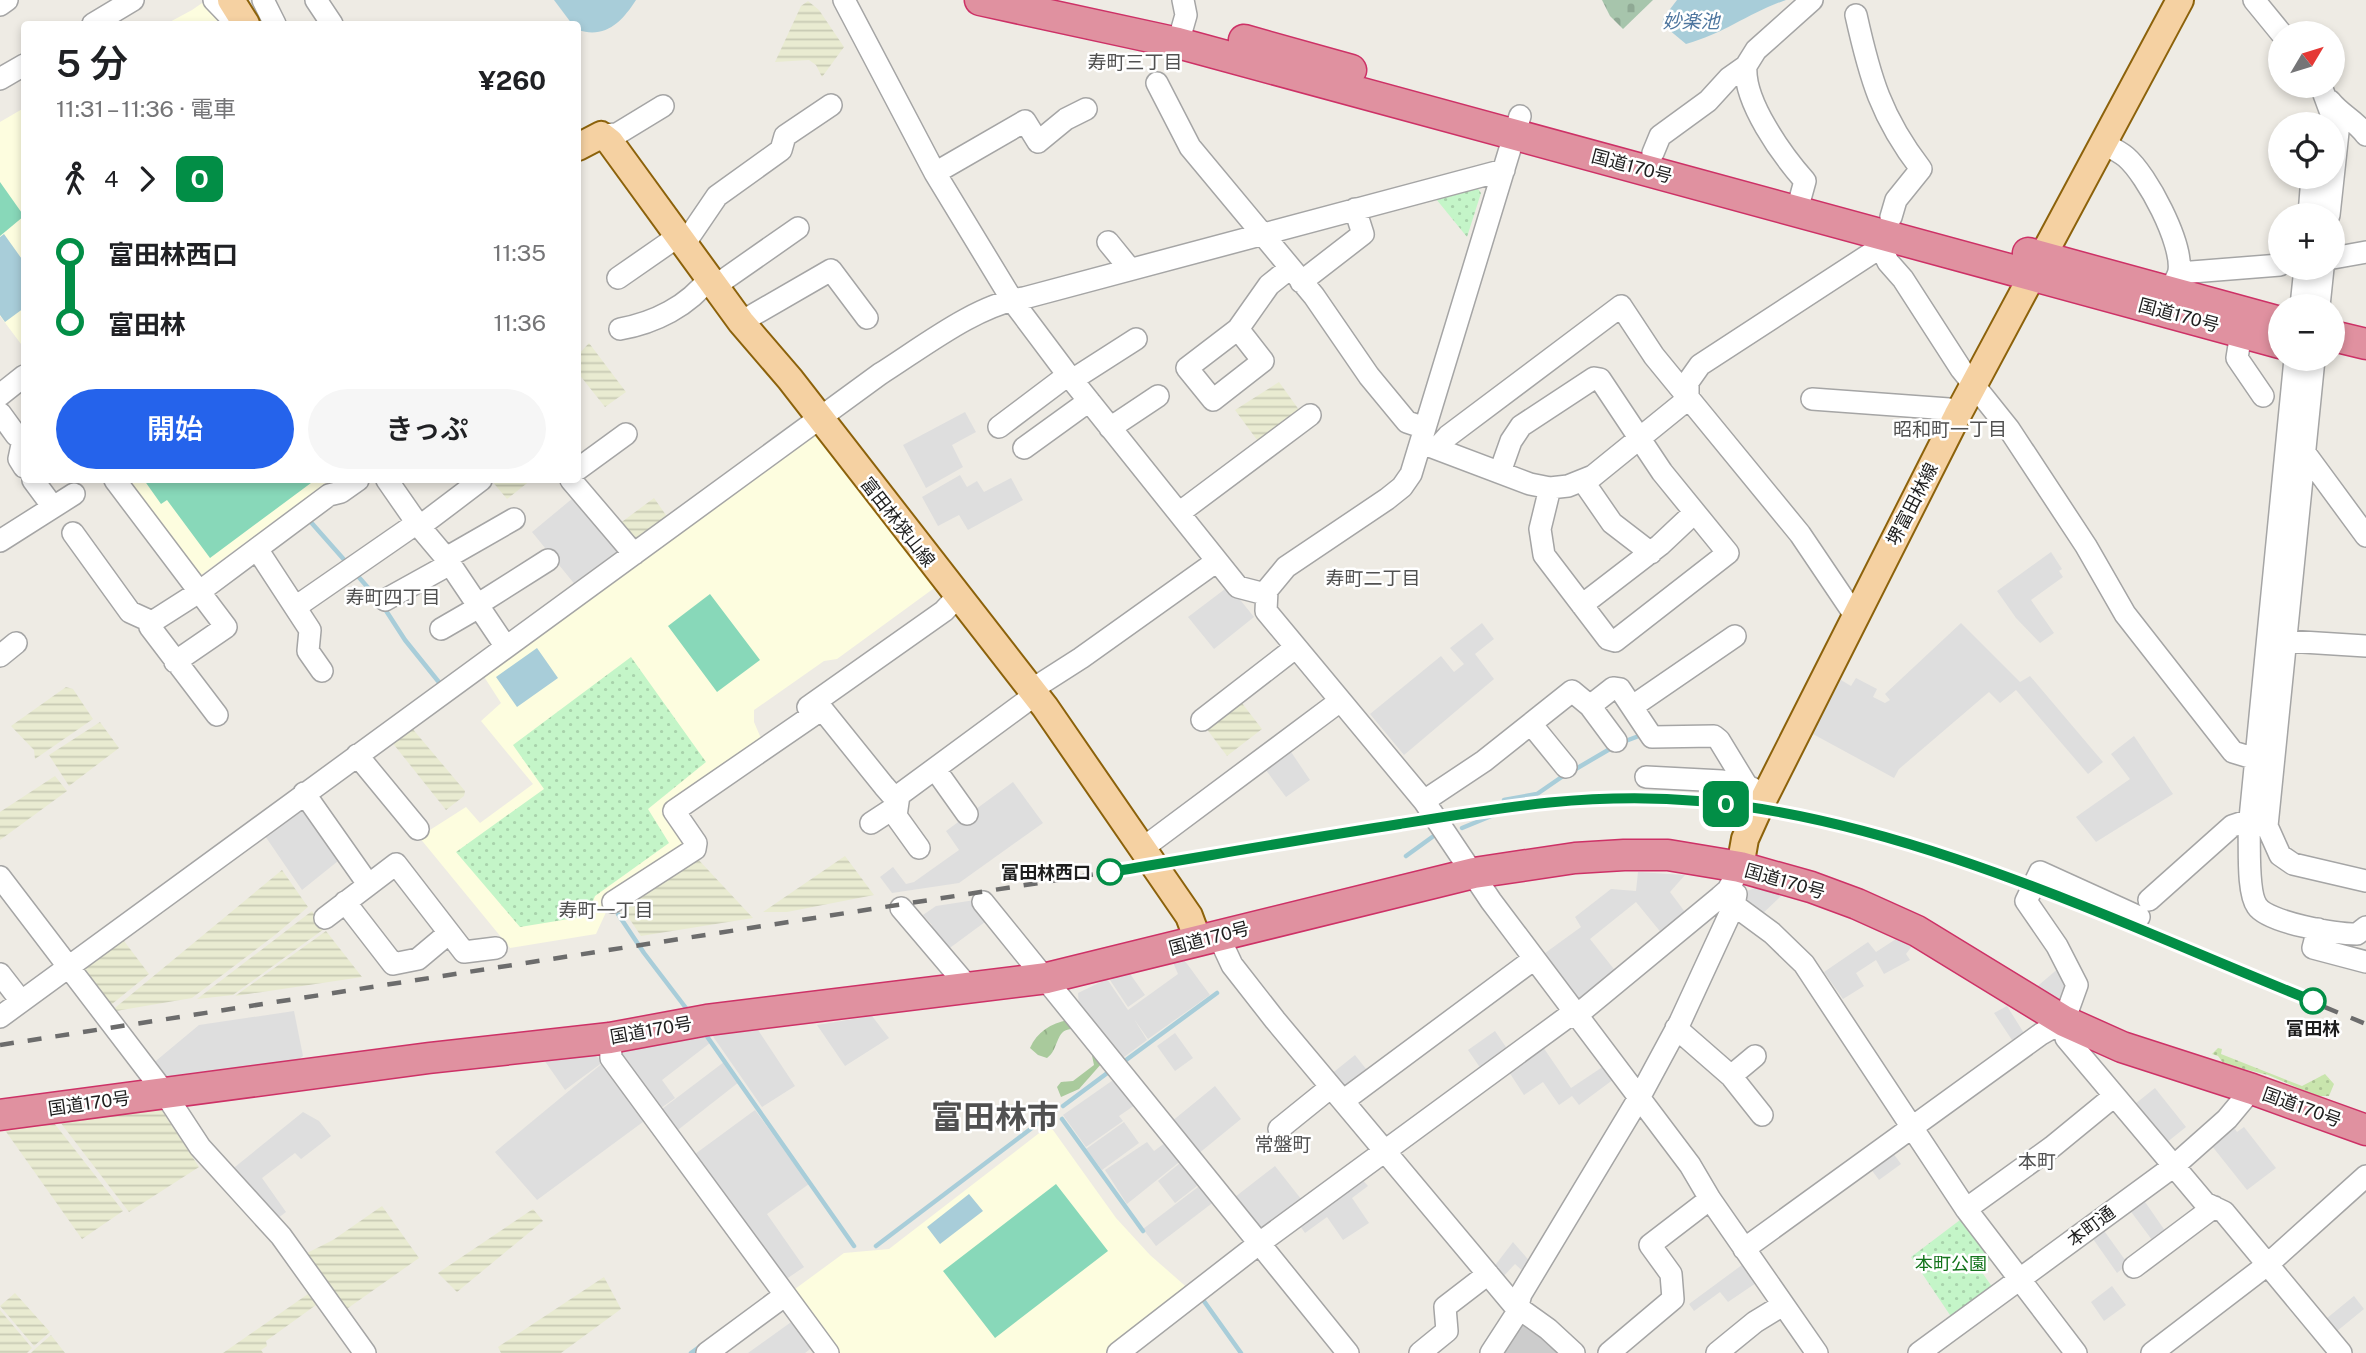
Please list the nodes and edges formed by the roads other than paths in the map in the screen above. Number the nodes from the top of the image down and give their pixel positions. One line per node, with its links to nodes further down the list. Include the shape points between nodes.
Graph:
1 (8, 0): 13 (street)
2 (133, 0): 15 (street)
3 (215, 0): 16 (street)
4 (231, 0): 17 (main road)
5 (264, 0): 18 (street)
6 (316, 0): 19 (street)
7 (844, 0): 38 (street)
8 (980, 0): 21 (highway, 国道170号)
9 (1077, 0): 21 (highway, 国道170号)
10 (1812, 0): 22 (street, via 1756,50)
11 (2180, 0): 34 (main road, 堺富田林線)
12 (2253, 0): 20 (street)
13 (0, 5)
14 (1856, 15): 43 (street, via 1877,99 1921,169 1896,200)
15 (98, 21)
16 (234, 21)
17 (244, 21)
18 (274, 21)
19 (330, 21)
20 (2271, 21)
21 (1181, 23): 31 (highway, 国道170号)
22 (1746, 66): 36 (street, via 1660,136); 39 (street, via 1745,82 1782,155 1805,181)
23 (21, 67): 24 (street)
24 (0, 79)
25 (1157, 83): 44 (street, via 1190,147 1222,181)
26 (2326, 98): 40 (street, via 2338,132)
27 (2329, 98): 33 (street)
28 (831, 105): 45 (street, via 785,136 781,150 717,196)
29 (663, 106): 32 (street, via 617,134)
30 (1086, 109): 38 (street, via 1038,142 1025,121)
31 (1517, 125): 36 (highway, 国道170号); 37 (street); 39 (highway, 国道170号)
32 (601, 135): 35 (main road); 45 (main road, 富田林狭山線)
33 (2366, 135)
34 (2102, 143): 49 (main road, 堺富田林線); 55 (street, via 2126,157 2146,181 2178,252)
35 (581, 145)
36 (1653, 153): 39 (highway, 国道170号)
37 (1504, 170): 41 (street); 88 (street)
38 (935, 173): 56 (street)
39 (1799, 201): 43 (highway, 国道170号)
40 (2330, 203)
41 (1355, 209): 44 (street); 52 (street, via 1363,234)
42 (798, 228): 54 (street)
43 (1887, 233): 49 (highway, 国道170号); 73 (street, via 1888,262); 77 (street, via 1700,365 1688,382)
44 (1259, 234): 51 (street); 52 (street)
45 (682, 239): 53 (street); 54 (main road, 富田林狭山線)
46 (1108, 243): 51 (street)
47 (2366, 252): 48 (street)
48 (2345, 256)
49 (2036, 266): 55 (highway, 国道170号); 62 (highway, 国道170号); 73 (main road, 堺富田林線)
50 (2268, 267): 55 (street)
51 (1130, 270): 56 (street)
52 (1295, 276): 61 (street, via 1269,285); 88 (street, via 1407,422)
53 (618, 278)
54 (712, 282): 59 (main road, 富田林狭山線); 60 (street, via 659,317)
55 (2174, 282): 57 (highway, 国道170号)
56 (1012, 300): 72 (street); 83 (street, via 930,343)
57 (2268, 317)
58 (867, 318): 59 (street, via 831,270)
59 (741, 322): 83 (main road, 富田林狭山線)
60 (620, 329)
61 (1238, 329)
62 (2241, 333): 65 (highway, 国道170号); 76 (street, via 2237,358)
63 (1136, 339): 72 (street)
64 (2345, 339): 66 (highway)
65 (2268, 340)
66 (2366, 344)
67 (2345, 359): 68 (highway)
68 (2366, 365)
69 (2294, 371): 144 (street)
70 (2313, 371): 91 (street)
71 (21, 378): 74 (street)
72 (1070, 378): 79 (street); 84 (street)
73 (1973, 385): 82 (main road, 堺富田林線); 144 (street, via 2009,429 2125,614 2233,752)
74 (0, 395)
75 (1158, 396): 85 (street)
76 (2263, 396)
77 (1688, 399): 87 (street); 88 (street, via 1622,306 1448,436); 124 (street, via 1760,482)
78 (1812, 399): 82 (street, via 1949,409)
79 (1089, 401): 85 (street); 90 (street)
80 (0, 413): 89 (street)
81 (1310, 415): 104 (street)
82 (1957, 416): 124 (main road, 堺富田林線)
83 (819, 419): 113 (street); 119 (main road, 富田林狭山線)
84 (999, 428)
85 (1111, 428): 104 (street)
86 (627, 435): 92 (street)
87 (1639, 438): 93 (street, via 1601,379 1594,379 1521,426); 94 (street); 105 (street)
88 (1428, 439): 93 (street); 118 (street, via 1402,487 1286,567)
89 (21, 445)
90 (1024, 448)
91 (2305, 453): 109 (street); 128 (street)
92 (581, 467)
93 (1500, 472): 101 (street)
94 (1583, 481): 101 (street); 112 (street, via 1612,523)
95 (35, 483): 103 (street)
96 (117, 483): 117 (street)
97 (354, 483): 111 (street, via 329,495)
98 (477, 483): 107 (street)
99 (575, 483): 113 (street)
100 (398, 484): 107 (street)
101 (1550, 488): 121 (street, via 1540,529 1541,547)
102 (74, 494): 103 (street)
103 (52, 507): 110 (street)
104 (1179, 513): 116 (street)
105 (1694, 513): 112 (street); 121 (street, via 1726,546 1728,553 1720,560 1620,640 1608,639)
106 (514, 519): 115 (street)
107 (418, 525): 115 (street); 123 (street, via 372,540)
108 (73, 533): 125 (street, via 130,612)
109 (2366, 536)
110 (0, 541)
111 (257, 549): 117 (street); 123 (street)
112 (1651, 553): 121 (street)
113 (634, 554): 130 (street)
114 (548, 560): 122 (street)
115 (448, 561): 120 (street); 122 (street)
116 (1217, 561): 118 (street, via 1238,587); 134 (street)
117 (200, 592): 125 (street); 132 (street, via 226,627)
118 (1265, 594): 131 (street, via 1266,611)
119 (957, 597): 134 (main road, 富田林狭山線); 138 (street, via 944,611)
120 (385, 600)
121 (1583, 605)
122 (478, 606): 126 (street); 130 (street)
123 (297, 607): 133 (street, via 310,630 308,651)
124 (1856, 617): 148 (main road, 堺富田林線)
125 (152, 622): 132 (street, via 150,627)
126 (441, 629)
127 (1735, 636): 137 (street)
128 (2286, 641): 129 (street); 161 (street, via 2267,826 2271,839 2292,864)
129 (2366, 646)
130 (506, 647): 143 (street)
131 (1295, 648): 135 (street); 140 (street)
132 (175, 662): 139 (street)
133 (322, 671)
134 (1031, 690): 146 (street, via 1028,701); 157 (main road, 富田林狭山線)
135 (1340, 701): 151 (street); 157 (street)
136 (1590, 706): 137 (street, via 1613,688 1620,688); 141 (street, via 1572,691); 142 (street)
137 (1633, 706): 148 (street, via 1650,734 1714,736)
138 (808, 707)
139 (217, 715)
140 (1202, 720)
141 (1531, 724): 145 (street); 151 (street)
142 (1616, 741)
143 (357, 755): 149 (street); 155 (street, via 383,803)
144 (2256, 759): 153 (street)
145 (1566, 766)
146 (935, 769): 150 (street); 152 (street)
147 (1646, 777): 148 (street, via 1722,780)
148 (1756, 791): 158 (main road, 堺富田林線)
149 (304, 793): 162 (street); 176 (street)
150 (898, 801): 154 (street); 156 (street, via 896,816); 164 (street, via 822,709 674,811 696,843 695,849)
151 (1424, 801): 159 (street)
152 (967, 814)
153 (2250, 820): 170 (street, via 2251,888 2256,906 2266,914); 183 (street, via 2232,826 2144,909 2040,872 2026,901 2077,985)
154 (871, 823)
155 (418, 829)
156 (919, 848)
157 (1143, 848): 172 (main road, 富田林狭山線)
158 (1740, 867): 159 (highway, 国道170号, via 1668,855 1624,855); 166 (street); 181 (street, via 1728,890); 183 (highway, 国道170号, via 1811,887 1911,928)
159 (1474, 873): 172 (highway, 国道170号); 174 (street)
160 (0, 877): 176 (street)
161 (2366, 881)
162 (368, 884): 163 (street); 171 (street, via 396,864)
163 (345, 902): 168 (street); 171 (street, via 393,964 418,959)
164 (613, 902)
165 (984, 902): 178 (street)
166 (1734, 905): 184 (street); 195 (street, via 1804,964)
167 (901, 908): 179 (street)
168 (325, 918)
169 (2366, 927): 170 (street, via 2357,934)
170 (2318, 929): 175 (street, via 2313,948)
171 (449, 933): 173 (street, via 464,952)
172 (1208, 938): 178 (highway, 国道170号); 190 (street)
173 (496, 948)
174 (1534, 959): 181 (street); 190 (street)
175 (2366, 962)
176 (68, 967): 180 (street); 189 (street)
177 (0, 974): 180 (street)
178 (1047, 978): 179 (highway, 国道170号); 204 (street)
179 (969, 988): 185 (highway, 国道170号, via 707,1020)
180 (21, 1001): 182 (street)
181 (1577, 1016): 192 (street); 198 (street, via 1566,1018)
182 (0, 1017)
183 (2064, 1021): 188 (highway, 国道170号, via 2122,1048); 191 (street, via 2066,1038); 195 (street)
184 (1676, 1028): 187 (street); 192 (street)
185 (610, 1038): 189 (highway, 国道170号); 210 (street, via 611,1058)
186 (1755, 1056): 187 (street)
187 (1731, 1076): 194 (street)
188 (2252, 1089): 197 (highway, 国道170号); 199 (street, 本町通, via 2227,1119)
189 (164, 1092): 193 (highway, 国道170号); 214 (street, via 200,1147 281,1236)
190 (1337, 1094): 196 (street); 198 (street)
191 (2113, 1097): 199 (street); 203 (street)
192 (1639, 1098): 201 (street); 212 (street, via 1521,1294)
193 (0, 1115)
194 (1762, 1115)
195 (1912, 1126): 203 (street); 205 (street)
196 (1279, 1129)
197 (2366, 1130)
198 (1386, 1152): 204 (street); 208 (street)
199 (2174, 1166): 202 (street); 209 (street, 本町通)
200 (2366, 1176): 206 (street)
201 (1710, 1199): 205 (street); 221 (street, via 1650,1245 1671,1274 1673,1299)
202 (2214, 1208): 206 (street, via 2224,1212); 207 (street)
203 (1966, 1209): 209 (street)
204 (1261, 1242): 213 (street); 217 (street)
205 (1744, 1249): 211 (street)
206 (2267, 1265): 226 (street); 227 (street)
207 (2134, 1267)
208 (1488, 1274): 212 (street); 218 (street, via 1446,1307 1447,1331)
209 (2019, 1279): 224 (street, 本町通); 225 (street)
210 (784, 1296): 215 (street); 216 (street)
211 (1783, 1304): 222 (street); 223 (street)
212 (1518, 1308): 219 (street); 220 (street)
213 (1132, 1349)
214 (365, 1353)
215 (707, 1353)
216 (828, 1353)
217 (1348, 1353)
218 (1420, 1353)
219 (1491, 1353)
220 (1574, 1353)
221 (1609, 1353)
222 (1717, 1353)
223 (1817, 1353)
224 (1919, 1353)
225 (2077, 1353)
226 (2152, 1353)
227 (2341, 1353)

